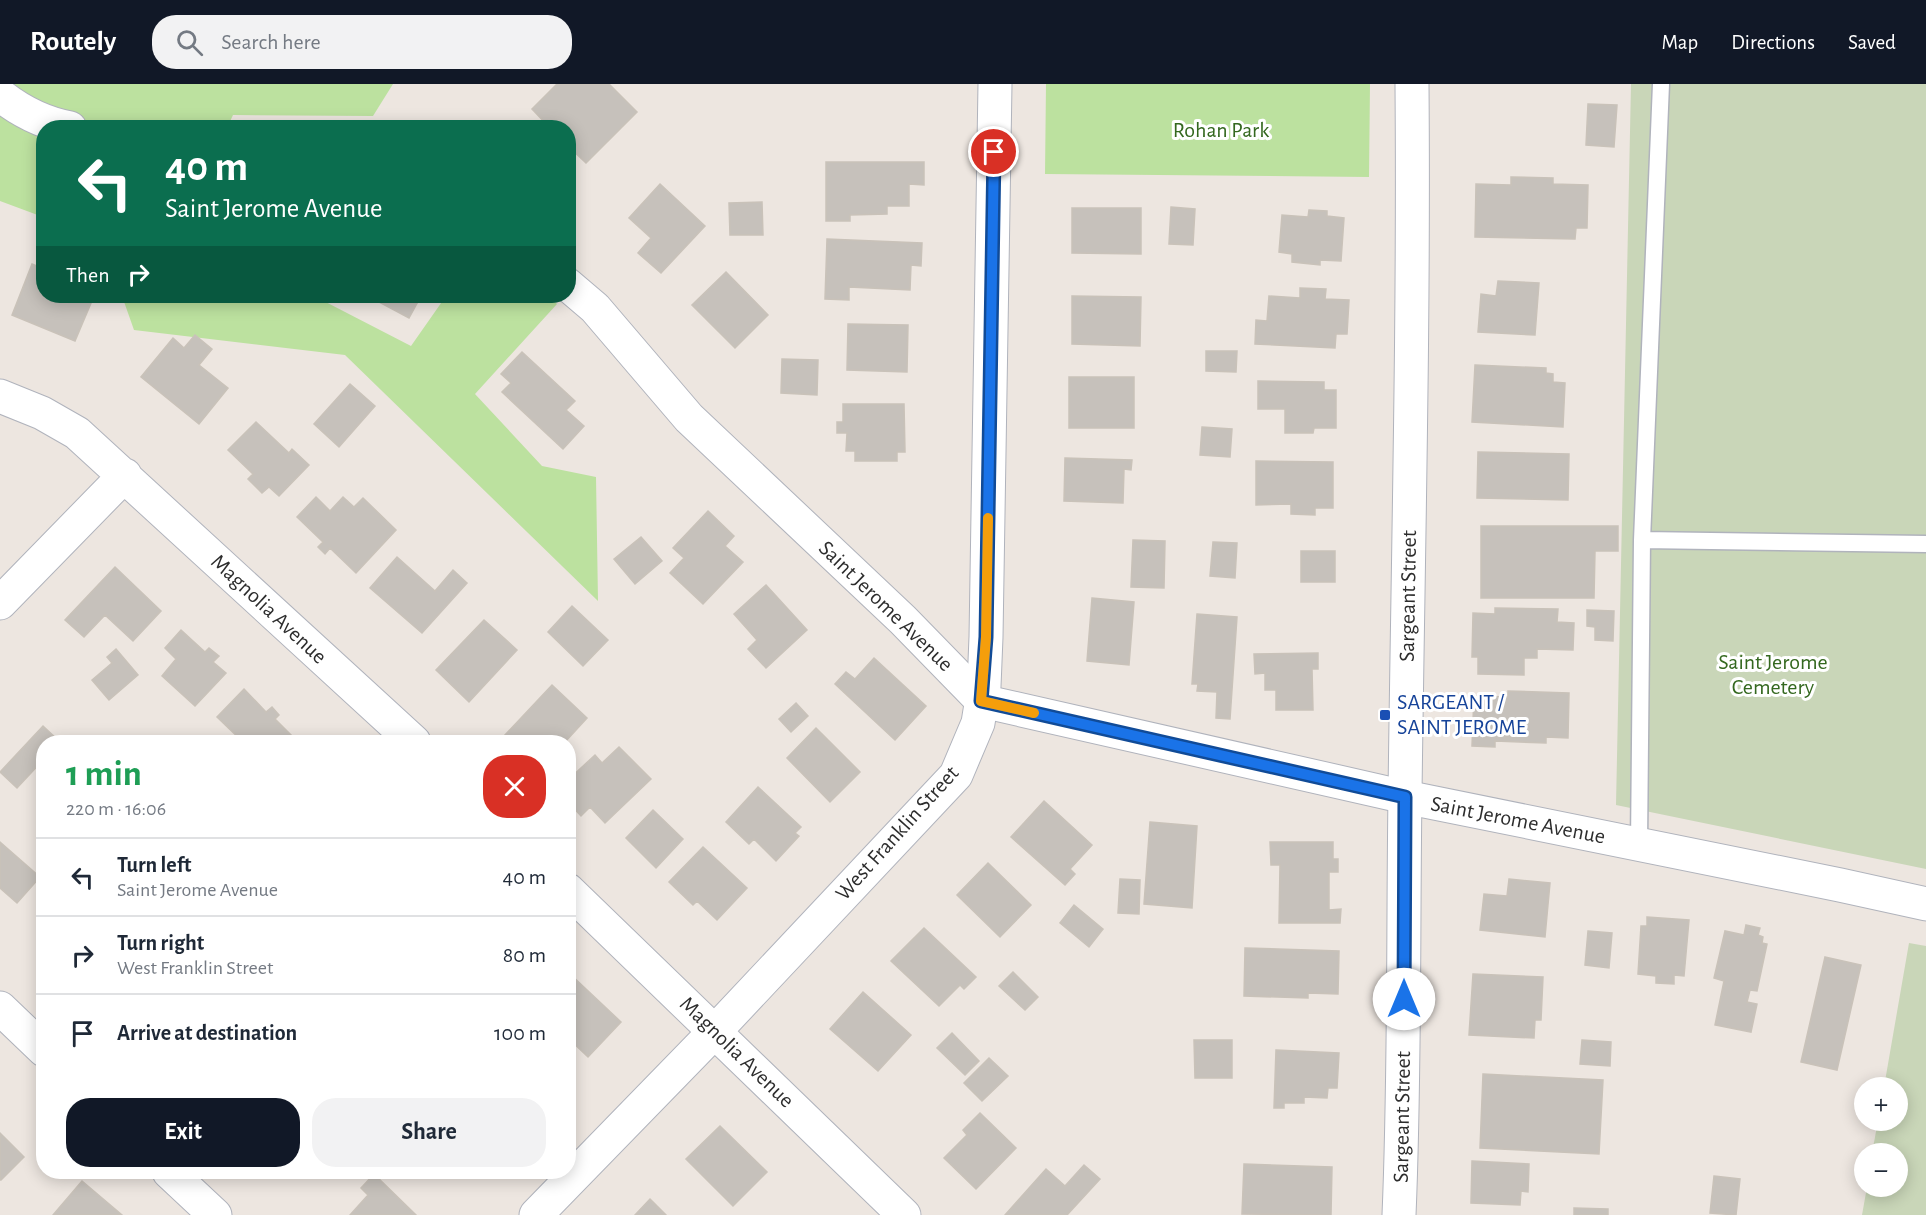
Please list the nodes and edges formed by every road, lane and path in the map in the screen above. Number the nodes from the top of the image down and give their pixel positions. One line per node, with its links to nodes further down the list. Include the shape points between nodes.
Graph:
1 (995, 84): 12 (street, West Franklin Street, via 986,637)
2 (1412, 84): 14 (street, Sargeant Street, via 1414,233)
3 (1660, 84): 9 (lane)
4 (0, 94): 5 (street)
5 (42, 120)
6 (576, 292): 12 (street, Saint Jerome Avenue, via 595,308 689,418 903,620)
7 (0, 396): 8 (street, Magnolia Avenue, via 77,433)
8 (125, 475): 11 (street); 13 (street, Magnolia Avenue)
9 (1642, 540): 10 (lane); 15 (lane)
10 (1926, 544)
11 (0, 603)
12 (981, 701): 14 (street, Saint Jerome Avenue); 19 (street, West Franklin Street, via 978,723 956,775)
13 (406, 735)
14 (1405, 797): 15 (street, Saint Jerome Avenue); 27 (street, Sargeant Street)
15 (1639, 844): 17 (street, Saint Jerome Avenue)
16 (576, 898): 19 (street, Magnolia Avenue)
17 (1926, 904)
18 (0, 1008): 20 (street)
19 (715, 1031): 21 (street, West Franklin Street); 26 (street, Magnolia Avenue)
20 (36, 1042)
21 (576, 1174)
22 (176, 1179): 24 (street)
23 (571, 1179): 25 (street, West Franklin Street)
24 (215, 1215)
25 (536, 1215)
26 (904, 1215)
27 (1399, 1215)

